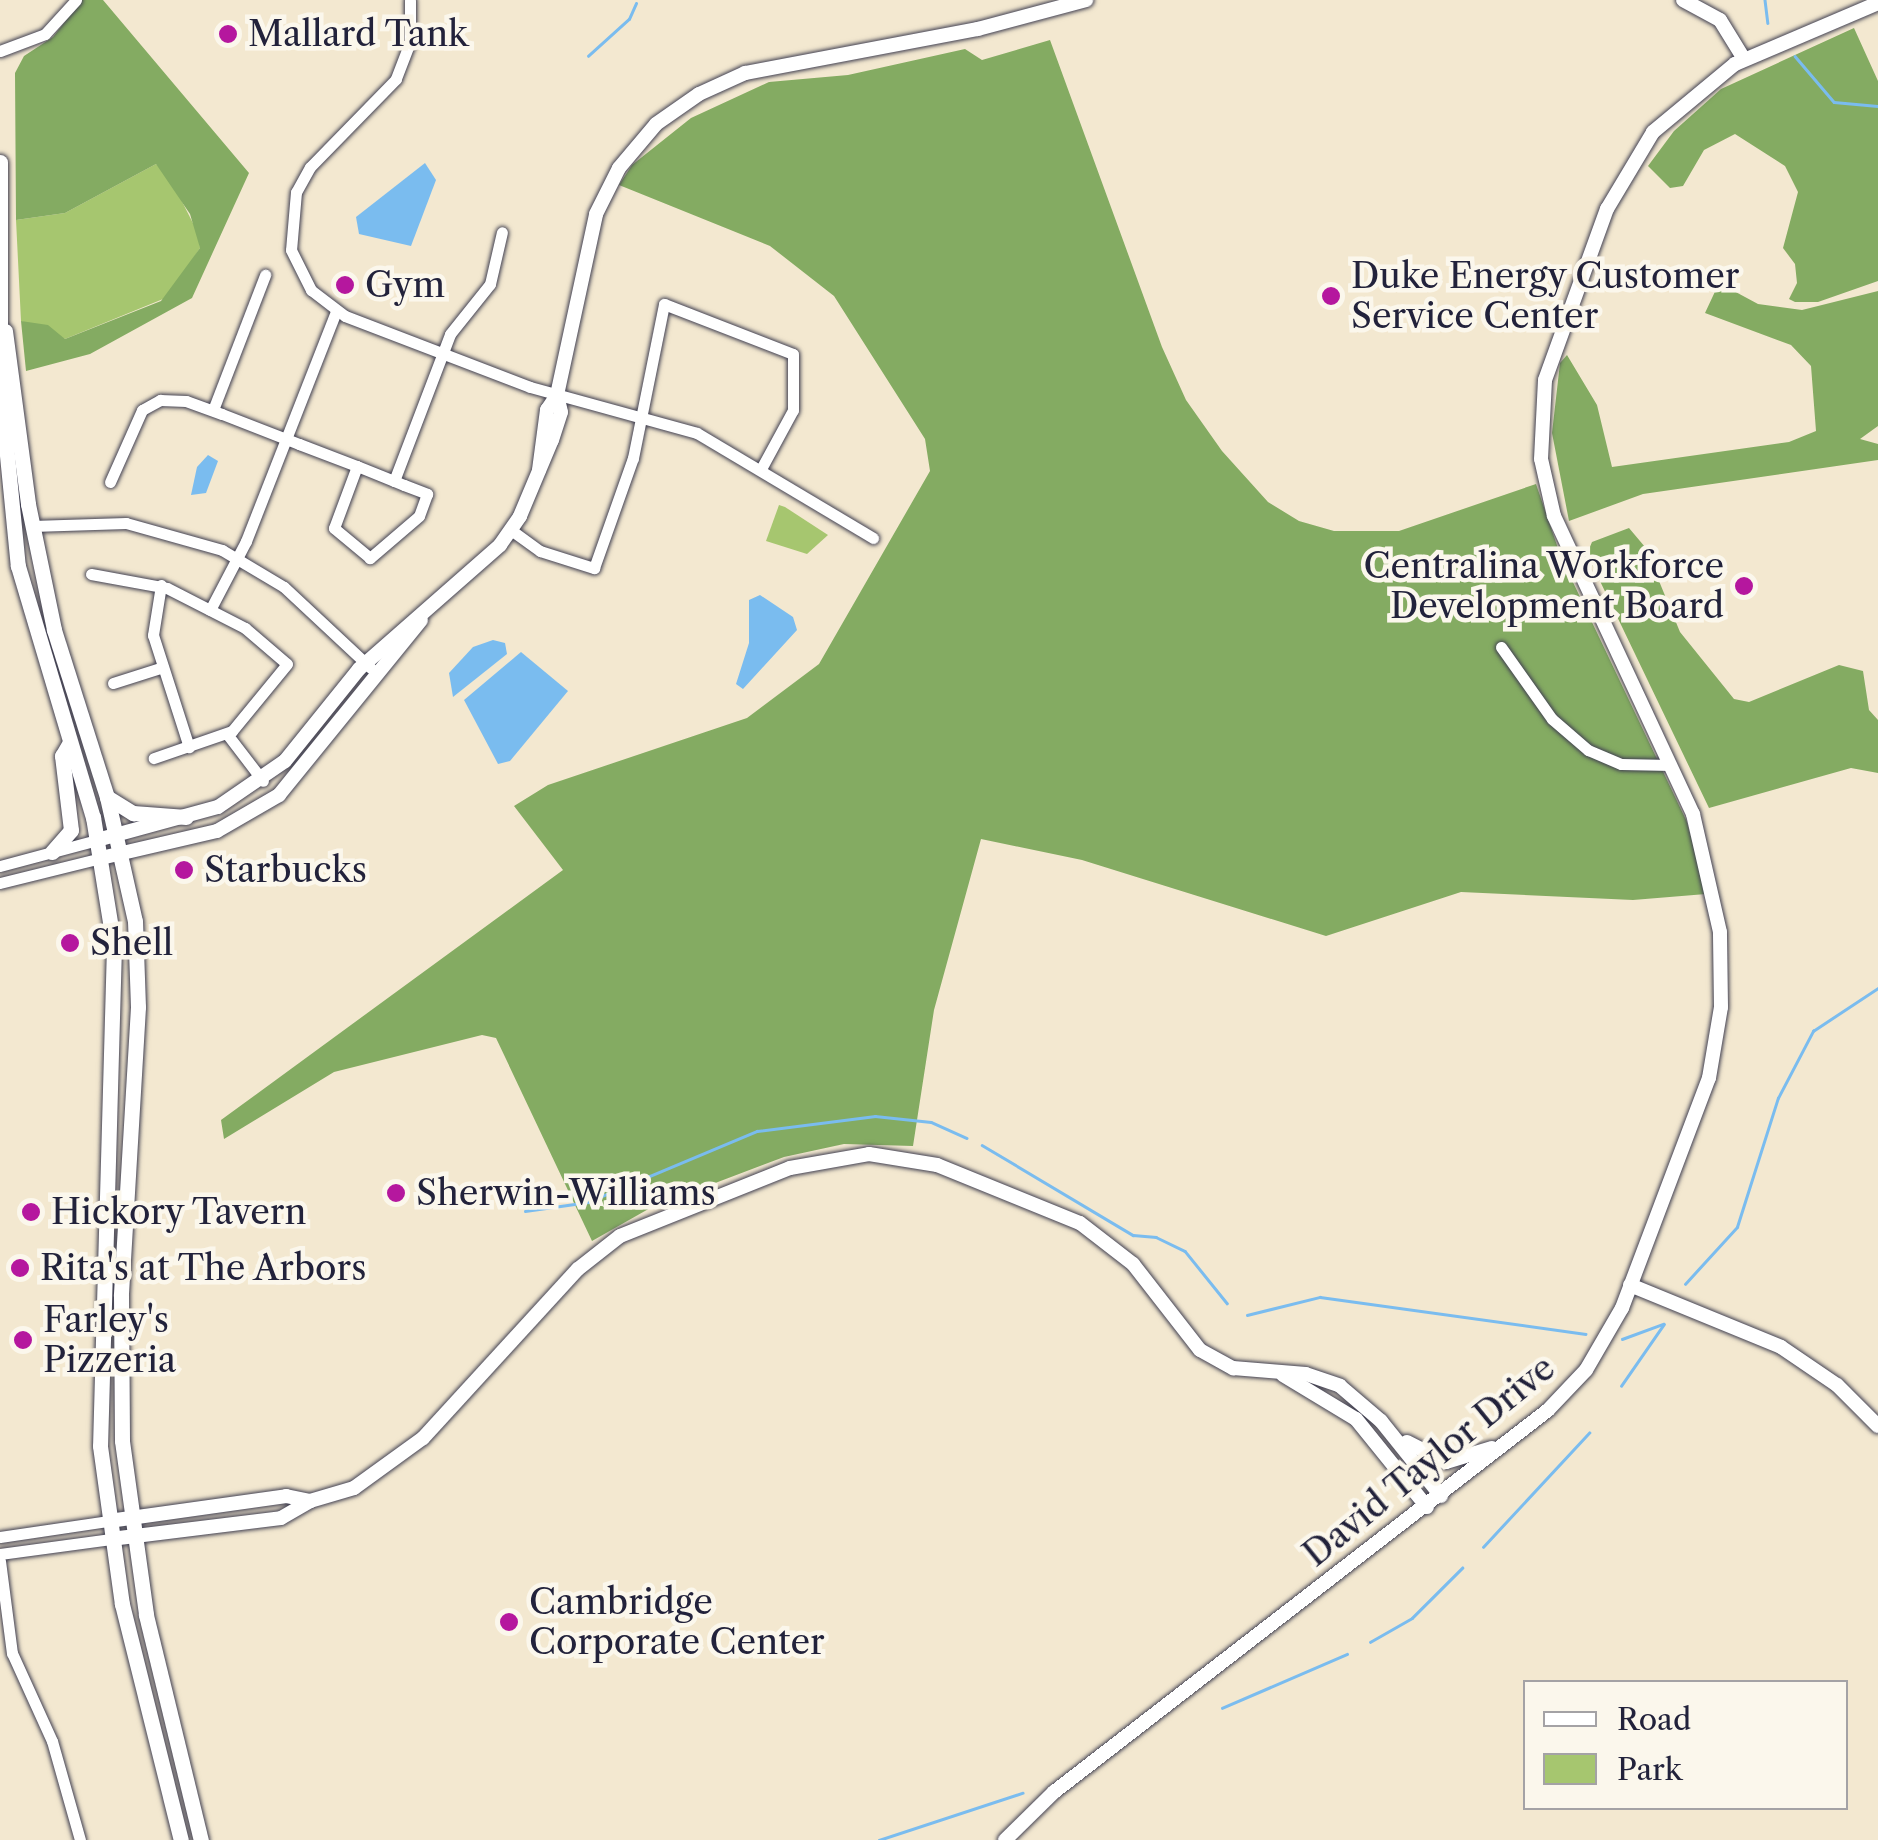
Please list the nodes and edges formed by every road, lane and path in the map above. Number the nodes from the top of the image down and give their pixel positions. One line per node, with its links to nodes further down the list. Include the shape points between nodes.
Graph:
1 (76, 0): 6 (street, via 45,34)
2 (410, 0): 11 (street, via 410,42 396,79 310,167 292,204 294,261 310,290)
3 (1086, 0): 16 (street, via 976,30 745,73 672,111 625,159 596,214)
4 (1683, 0): 7 (street, via 1720,20)
5 (1878, 3): 7 (street, David Taylor Drive)
6 (0, 51)
7 (1744, 59): 39 (street, David Taylor Drive, via 1682,102 1629,164 1564,318 1542,398 1541,459 1554,516)
8 (0, 162): 12 (main road)
9 (502, 232): 13 (street, via 490,284 455,325)
10 (265, 275): 17 (street)
11 (336, 312): 13 (street); 19 (street)
12 (4, 331): 14 (main road); 24 (main road)
13 (442, 354): 16 (street); 22 (street)
14 (0, 374)
15 (0, 384): 36 (main road, via 18,566)
16 (556, 395): 18 (street); 25 (street, via 547,410 539,470)
17 (212, 410): 19 (street); 23 (street, via 173,398 147,406)
18 (644, 415): 21 (street, via 697,433); 21 (street, via 664,304 766,340 793,354 794,404); 25 (street, via 594,568 540,551)
19 (286, 438): 20 (street); 27 (street)
20 (357, 466): 22 (street); 22 (street, via 334,528 367,558 424,506 427,494)
21 (761, 469): 26 (street)
22 (394, 481)
23 (110, 482)
24 (32, 526): 27 (street, via 126,523); 41 (main road, via 54,630)
25 (511, 530): 33 (street)
26 (873, 538)
27 (238, 557): 30 (street); 33 (street, via 294,595)
28 (92, 574): 29 (street)
29 (162, 585): 30 (street); 32 (street, via 152,629)
30 (210, 610): 35 (street, via 244,628 288,667)
31 (1501, 647): 39 (street, via 1552,719 1588,750 1620,764)
32 (163, 667): 34 (street); 37 (street)
33 (371, 668): 40 (street); 46 (street, via 279,795 217,831)
34 (113, 683)
35 (227, 734): 37 (street); 40 (street)
36 (70, 742): 44 (main road); 45 (main road, via 62,756 70,835)
37 (189, 747): 38 (street)
38 (154, 758)
39 (1671, 764): 50 (street, David Taylor Drive, via 1712,880 1721,1008 1699,1109)
40 (263, 781): 42 (street)
41 (107, 796): 42 (main road, via 134,813); 43 (main road)
42 (186, 817): 43 (street)
43 (118, 836): 44 (street); 46 (main road)
44 (98, 840): 45 (street); 47 (main road)
45 (52, 852): 48 (street)
46 (122, 854): 47 (street); 58 (main road, via 138,970 120,1350)
47 (101, 858): 49 (street); 59 (main road, via 116,1007 100,1350)
48 (0, 866)
49 (0, 883)
50 (1630, 1285): 53 (street, via 1788,1352); 54 (street, David Taylor Drive, via 1586,1370)
51 (1283, 1375): 52 (street, via 1330,1381); 56 (street, via 1233,1368 1200,1350 1126,1257 1068,1216 937,1165 892,1155 844,1156 766,1176 620,1236 578,1269 404,1456 354,1488); 57 (street, via 1356,1419)
52 (1382, 1421): 54 (street, via 1419,1452 1446,1462); 55 (street)
53 (1878, 1426)
54 (1519, 1432): 55 (street, David Taylor Drive)
55 (1441, 1496): 57 (street, David Taylor Drive)
56 (310, 1501): 58 (street, via 294,1496); 61 (street, via 281,1518)
57 (1427, 1506): 67 (street, David Taylor Drive, via 1072,1778)
58 (130, 1518): 59 (street); 61 (main road)
59 (109, 1521): 60 (street); 62 (main road)
60 (0, 1537)
61 (132, 1537): 62 (street); 66 (main road)
62 (112, 1539): 63 (street); 65 (main road)
63 (0, 1557): 64 (street, via 12,1652 52,1741)
64 (80, 1840)
65 (181, 1840)
66 (200, 1840)
67 (1005, 1840)

